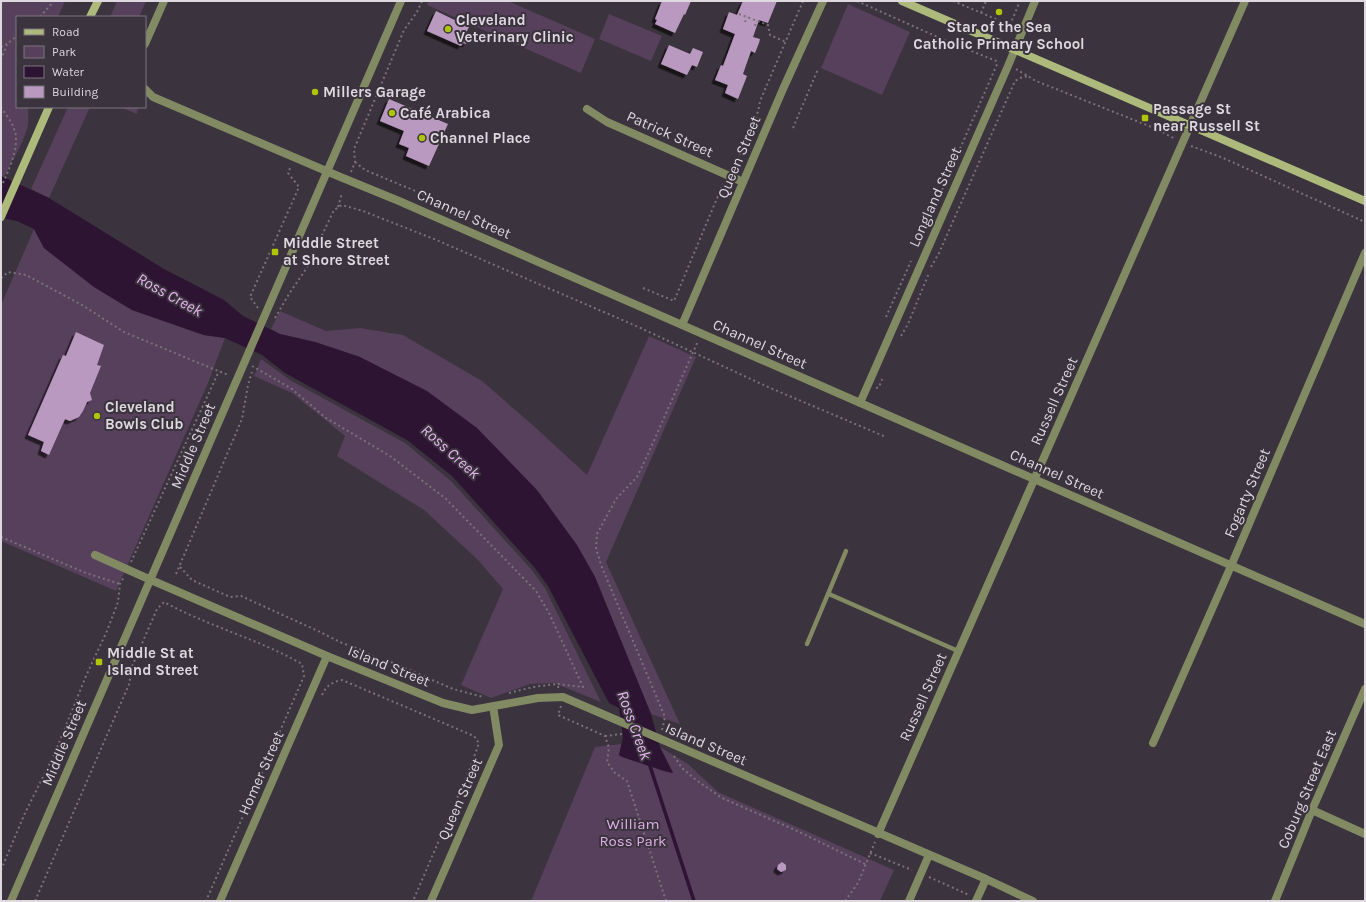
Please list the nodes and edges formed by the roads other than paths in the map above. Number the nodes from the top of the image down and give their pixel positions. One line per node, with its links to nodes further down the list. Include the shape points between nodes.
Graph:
1 (98, 1): 8 (street)
2 (164, 1): 9 (street)
3 (401, 1): 15 (street, Middle Street)
4 (823, 1): 16 (street, Queen Street)
5 (902, 1): 10 (street)
6 (1035, 1): 10 (street, Longland Street)
7 (1245, 1): 14 (street, Russell Street)
8 (90, 16)
9 (146, 42)
10 (1015, 49): 14 (street); 21 (street, Longland Street)
11 (146, 91): 15 (street, Channel Street, via 153,97)
12 (49, 108): 18 (street)
13 (587, 109): 16 (street, Patrick Street, via 607,122)
14 (1191, 126): 17 (street); 22 (street, Russell Street)
15 (328, 172): 20 (street, Channel Street); 26 (street, Middle Street, via 262,311 237,379)
16 (743, 182): 20 (street, Queen Street)
17 (1365, 201)
18 (1, 218)
19 (1365, 254): 25 (street, Fogarty Street)
20 (682, 325): 21 (street, Channel Street)
21 (860, 403): 22 (street, Channel Street)
22 (1034, 479): 25 (street, Channel Street); 30 (street, Russell Street)
23 (846, 551): 27 (lane)
24 (95, 555): 26 (street, Island Street)
25 (1231, 566): 28 (street, Channel Street); 34 (street, Fogarty Street)
26 (151, 580): 31 (street, Island Street); 40 (street, Middle Street)
27 (829, 594): 29 (lane); 30 (lane)
28 (1365, 624)
29 (807, 644)
30 (958, 651): 36 (street, Russell Street)
31 (327, 656): 33 (street, Island Street, via 443,704 472,710); 41 (street, Homer Street)
32 (1365, 689): 35 (street, Coburg Street East)
33 (493, 706): 36 (street, Island Street, via 538,698 563,697); 42 (street, Queen Street, via 499,745)
34 (1153, 743)
35 (1312, 810): 37 (street); 46 (street, Coburg Street East)
36 (878, 834): 38 (street, Island Street)
37 (1365, 834)
38 (929, 855): 39 (street, Island Street); 43 (street)
39 (986, 879): 44 (street); 45 (street, Island Street)
40 (11, 901)
41 (220, 901)
42 (431, 901)
43 (909, 901)
44 (976, 901)
45 (1033, 901)
46 (1275, 901)

